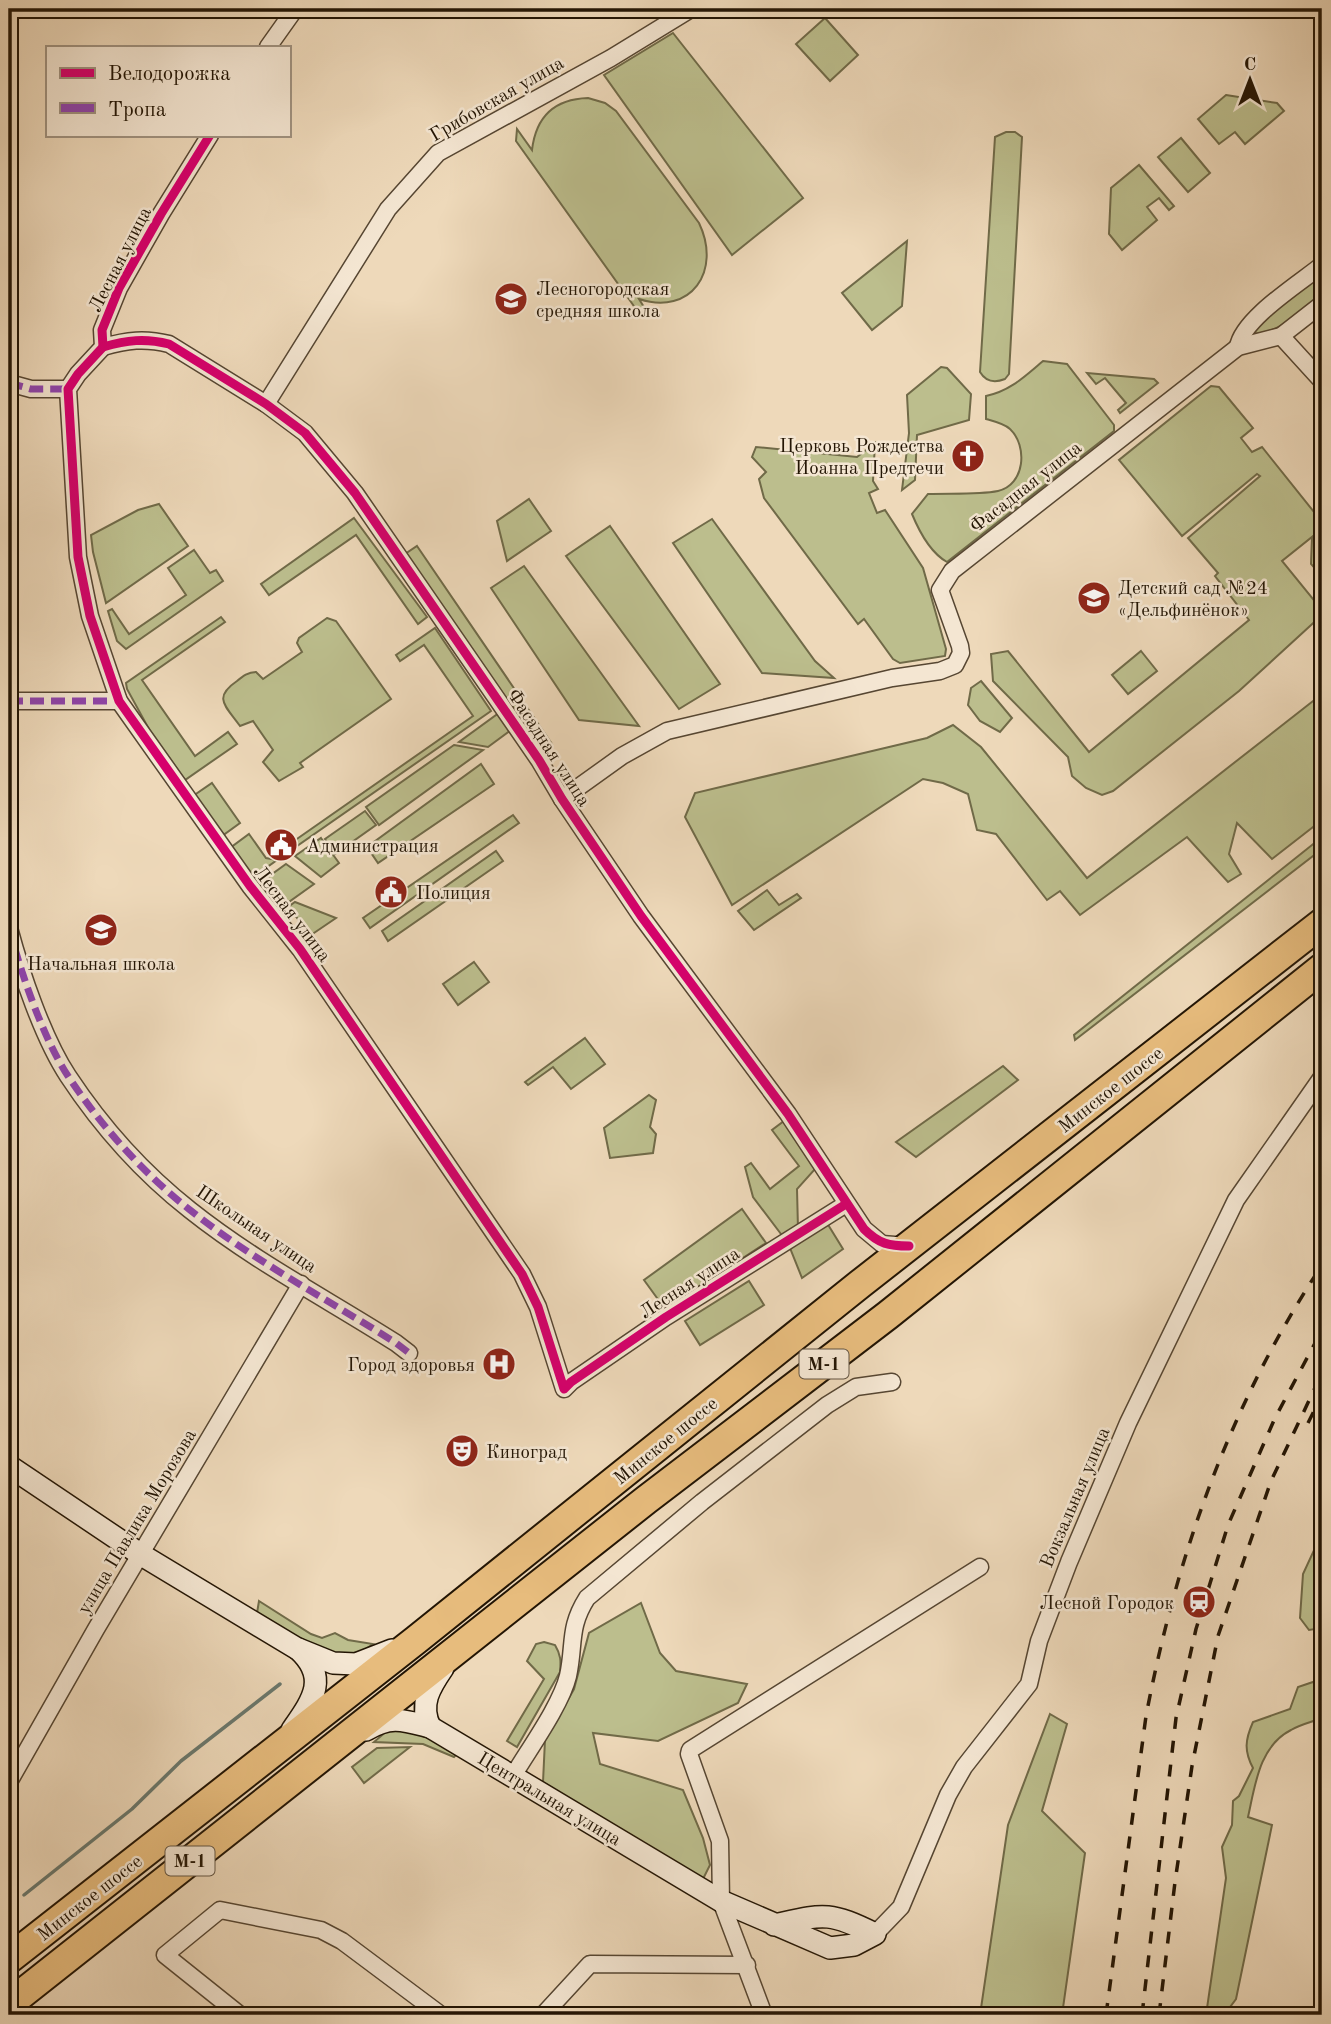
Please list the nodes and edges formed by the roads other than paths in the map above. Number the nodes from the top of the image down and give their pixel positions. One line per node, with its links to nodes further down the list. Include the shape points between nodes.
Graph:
1 (295, 9): 3 (street)
2 (691, 9): 13 (street, Грибовская улица, via 438,153 388,209)
3 (269, 46)
4 (209, 136): 8 (street, Лесная улица, via 119,289 102,330)
5 (1322, 265): 9 (street, via 1248,324)
6 (1322, 304): 7 (street)
7 (1281, 336): 9 (street, Фасадная улица); 10 (street)
8 (103, 347): 12 (street); 13 (street, Фасадная улица, via 127,340 169,344)
9 (1238, 347): 16 (street, Фасадная улица, via 952,571 940,590 960,646 955,665 667,731)
10 (1322, 381)
11 (9, 383): 12 (street, via 31,389)
12 (68, 389): 15 (street, Лесная улица, via 78,556 90,616)
13 (266, 404): 16 (street, Фасадная улица, via 305,433 355,492)
14 (9, 701): 15 (street)
15 (118, 701): 21 (street, Лесная улица, via 300,949 522,1274 538,1307 564,1389 666,1317)
16 (562, 799): 21 (street, Фасадная улица, via 669,956 788,1114)
17 (1322, 923): 23 (highway, Минское шоссе / М-1)
18 (9, 928): 24 (street, Школьная улица, via 52,1046 68,1076 110,1131 189,1209)
19 (1322, 968): 32 (highway, Минское шоссе / М-1, via 888,1315)
20 (1322, 1077): 41 (street, Вокзальная улица, via 1236,1200 1128,1423 1039,1641 1029,1684 964,1767 901,1907)
21 (846, 1204): 22 (street, Фасадная улица)
22 (863, 1230): 23 (street, Фасадная улица, via 888,1246); 25 (street, Фасадная улица, via 871,1256)
23 (909, 1245): 25 (highway, Минское шоссе / М-1)
24 (301, 1284): 26 (street, Школьная улица); 29 (street, улица Павлика Морозова)
25 (860, 1284): 31 (highway, Минское шоссе / М-1)
26 (409, 1353)
27 (892, 1382): 37 (street, via 856,1387 827,1405 587,1598 572,1630 568,1676)
28 (9, 1466): 29 (street)
29 (140, 1554): 33 (street); 38 (street, улица Павлика Морозова)
30 (980, 1567): 39 (street, via 690,1750 720,1841)
31 (416, 1640): 33 (street, via 356,1664 333,1663); 35 (highway, Минское шоссе / М-1)
32 (462, 1645): 34 (street, via 429,1689 425,1706); 36 (highway, Минское шоссе / М-1)
33 (296, 1648): 35 (street, via 306,1656 317,1687)
34 (430, 1727): 36 (street, Центральная улица, via 398,1718 379,1722); 37 (street, Центральная улица)
35 (283, 1744): 42 (highway, Минское шоссе / М-1)
36 (322, 1756): 44 (highway, Минское шоссе / М-1)
37 (513, 1776): 39 (street, Центральная улица)
38 (9, 1782)
39 (721, 1901): 40 (street, Центральная улица); 43 (street)
40 (774, 1925): 41 (street, via 829,1915); 41 (street, Центральная улица, via 830,1948 854,1945)
41 (875, 1934)
42 (9, 1959)
43 (747, 1965): 47 (street, via 590,1964); 48 (street)
44 (12, 2006)
45 (240, 2015): 46 (street, via 165,1955 220,1910 321,1930)
46 (440, 2015)
47 (543, 2015)
48 (764, 2015)

